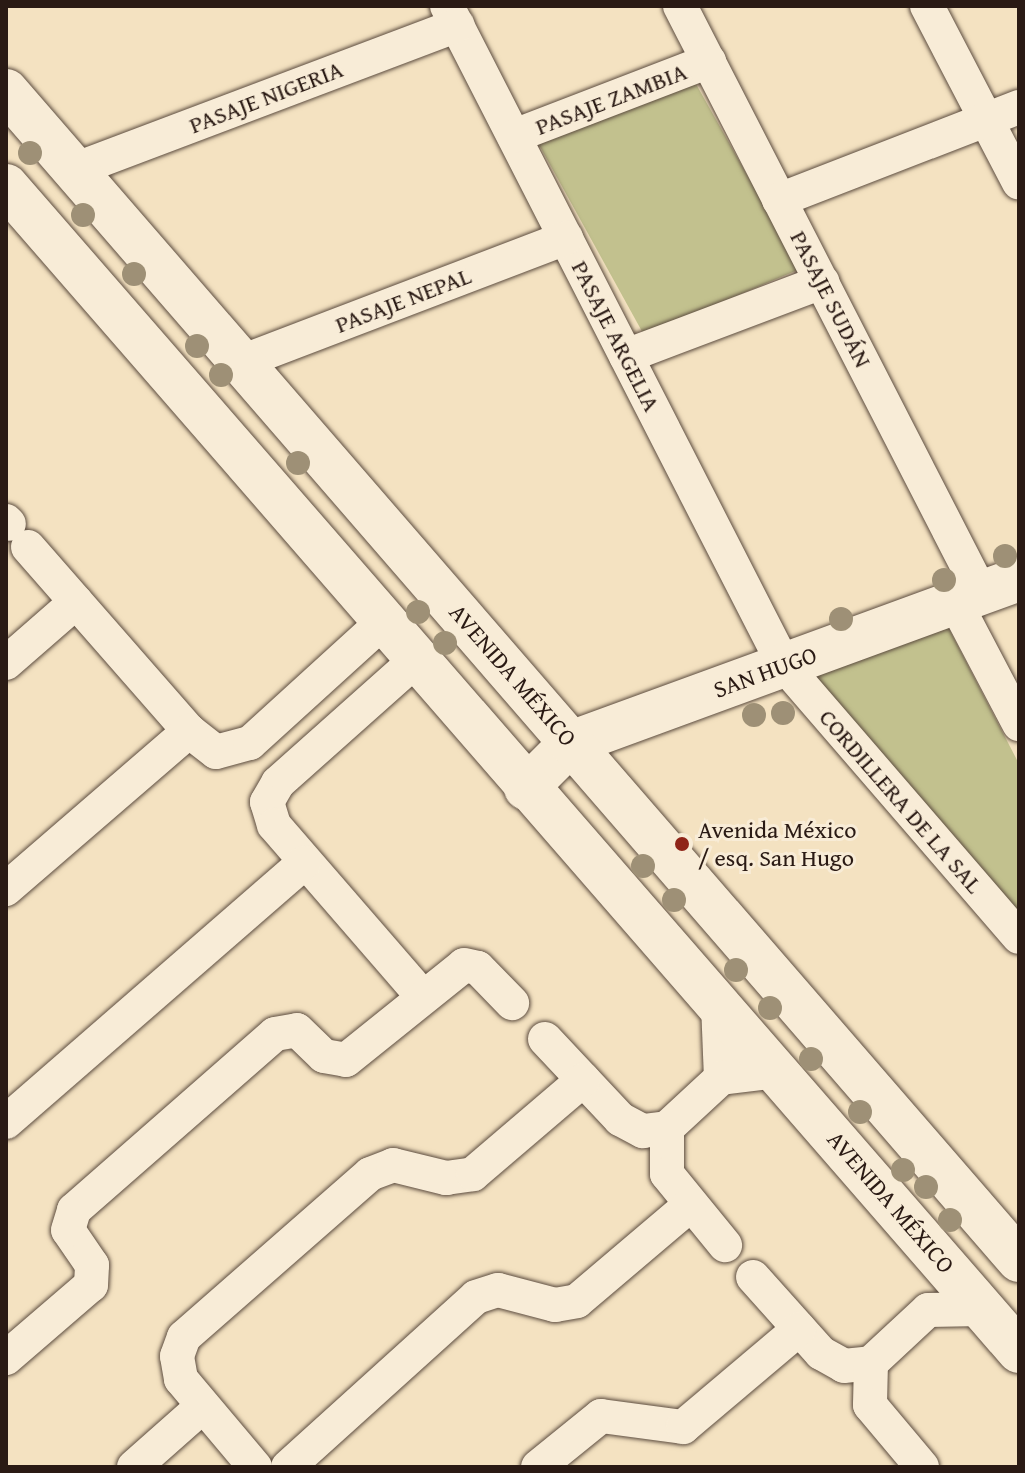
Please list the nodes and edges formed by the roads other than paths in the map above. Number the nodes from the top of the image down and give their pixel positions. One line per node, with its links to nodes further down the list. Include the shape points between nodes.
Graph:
1 (680, 6): 4 (street, PASAJE SUDÁN)
2 (927, 6): 7 (street)
3 (452, 15): 8 (street, PASAJE ARGELIA); 9 (street, PASAJE NIGERIA)
4 (709, 61): 8 (street, PASAJE ZAMBIA); 12 (street, PASAJE SUDÁN)
5 (6, 91): 9 (main road, AVENIDA MÉXICO)
6 (1019, 107): 7 (street)
7 (987, 120): 10 (street); 12 (street)
8 (514, 136): 13 (street, PASAJE ARGELIA)
9 (74, 170): 16 (main road, AVENIDA MÉXICO)
10 (1019, 183)
11 (6, 186): 20 (main road, AVENIDA MÉXICO)
12 (779, 200): 14 (street, PASAJE SUDÁN)
13 (566, 238): 15 (street, PASAJE ARGELIA); 16 (street, PASAJE NEPAL)
14 (822, 282): 15 (street); 18 (street, PASAJE SUDÁN)
15 (626, 356): 23 (street, PASAJE ARGELIA)
16 (241, 362): 26 (main road, AVENIDA MÉXICO)
17 (14, 531): 19 (street)
18 (985, 591): 23 (main road, SAN HUGO); 24 (street, PASAJE SUDÁN)
19 (76, 602): 22 (street); 25 (street)
20 (383, 622): 21 (main road, AVENIDA MÉXICO); 25 (street, via 242,748 216,752)
21 (416, 660): 27 (main road, AVENIDA MÉXICO); 28 (street, via 271,791 269,818)
22 (6, 663)
23 (784, 665): 26 (main road, SAN HUGO); 30 (street, CORDILLERA DE LA SAL)
24 (1019, 724)
25 (189, 731): 29 (street)
26 (571, 743): 27 (main road, SAN HUGO); 43 (main road, AVENIDA MÉXICO)
27 (526, 788): 33 (main road, AVENIDA MÉXICO)
28 (304, 863): 31 (street); 38 (street)
29 (6, 889)
30 (1019, 937)
31 (422, 996): 32 (street, via 457,967 471,965); 49 (street, via 346,1060 324,1056 297,1030 275,1034 74,1210 68,1230 92,1265 91,1285)
32 (512, 1003)
33 (718, 1004): 35 (main road, AVENIDA MÉXICO); 36 (street)
34 (545, 1039): 37 (street)
35 (777, 1071): 36 (street); 41 (main road, AVENIDA MÉXICO)
36 (721, 1078): 39 (street)
37 (583, 1080): 39 (street, via 631,1127); 51 (street, via 473,1174 446,1178 393,1165 360,1181 184,1337 178,1368)
38 (6, 1122)
39 (667, 1128): 40 (street, via 667,1174)
40 (690, 1205): 42 (street); 55 (street, via 577,1301 555,1305 498,1290 476,1297)
41 (926, 1242): 45 (main road, AVENIDA MÉXICO); 46 (street)
42 (725, 1245)
43 (1019, 1260)
44 (753, 1277): 47 (street)
45 (983, 1309): 46 (street); 48 (main road, AVENIDA MÉXICO)
46 (928, 1310): 50 (street)
47 (799, 1329): 50 (street, via 832,1361); 56 (street, via 683,1427 601,1416)
48 (1019, 1351)
49 (6, 1358)
50 (871, 1363): 52 (street, via 870,1405)
51 (203, 1406): 53 (street); 54 (street)
52 (908, 1462)
53 (134, 1467)
54 (255, 1467)
55 (288, 1467)
56 (538, 1467)

